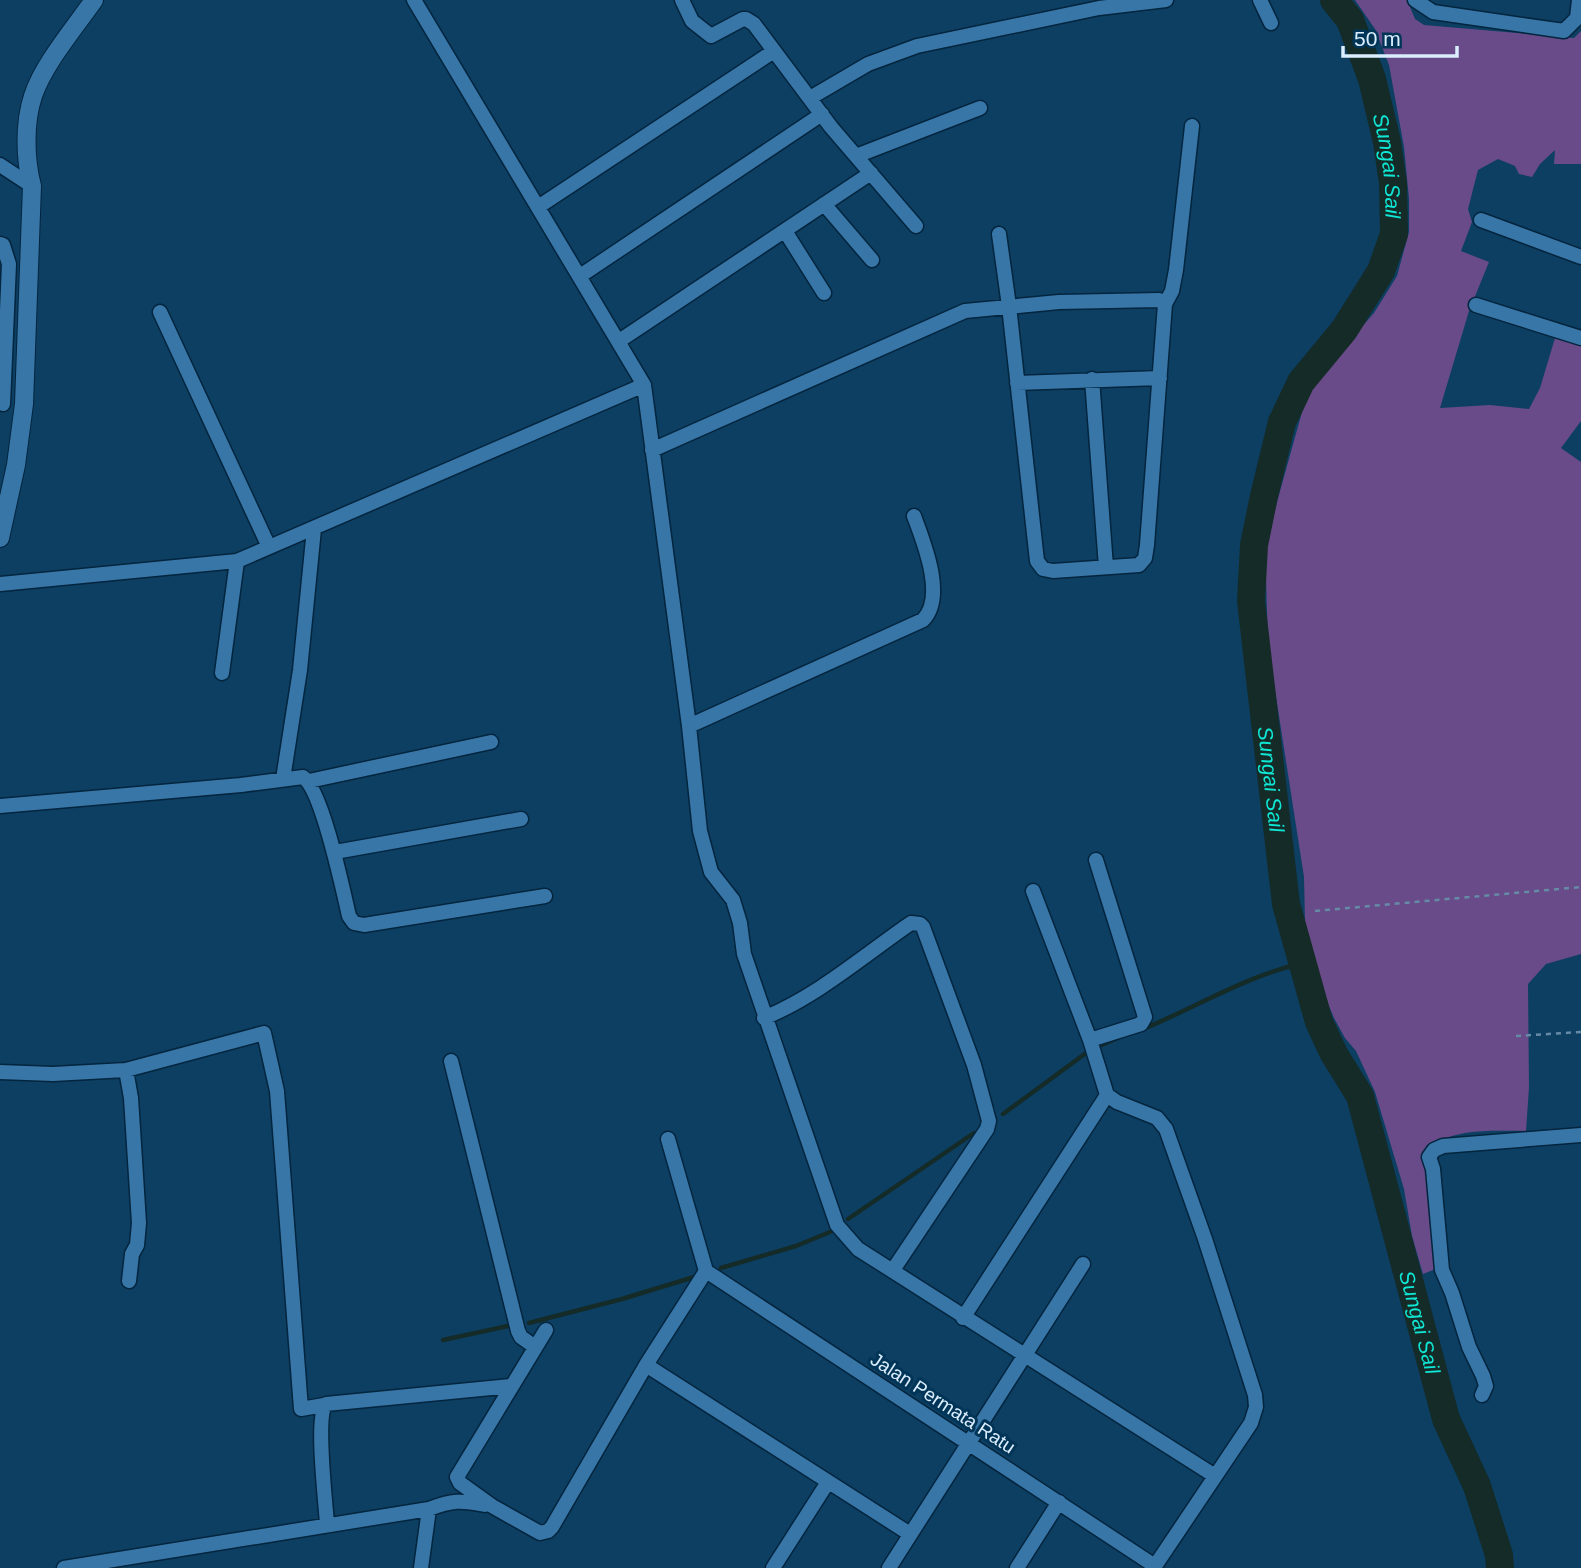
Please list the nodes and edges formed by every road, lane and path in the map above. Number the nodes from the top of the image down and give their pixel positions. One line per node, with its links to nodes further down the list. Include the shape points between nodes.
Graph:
1 (94, 0): 17 (street, via 33,96 26,140)
2 (414, 0): 19 (street)
3 (682, 0): 9 (street, via 692,21 708,34 715,35 746,19)
4 (1166, 0): 10 (street, via 1099,8 917,46 868,64)
5 (1259, 0): 8 (street)
6 (1415, 0): 7 (street, via 1433,12 1563,31 1577,18)
7 (1579, 0)
8 (1270, 23)
9 (774, 51): 10 (street); 19 (street)
10 (810, 98): 12 (street)
11 (980, 108): 14 (street)
12 (822, 114): 14 (street); 27 (street)
13 (1192, 126): 29 (street, via 1176,271)
14 (856, 156): 16 (street)
15 (0, 165): 17 (street)
16 (871, 173): 18 (street); 21 (street)
17 (32, 186): 40 (street)
18 (824, 204): 22 (street); 26 (street)
19 (538, 207): 27 (street)
20 (1481, 220): 25 (street)
21 (916, 226)
22 (785, 231): 28 (street); 34 (street)
23 (999, 234): 31 (street)
24 (0, 244): 39 (street, via 9,264)
25 (1581, 257)
26 (872, 260)
27 (580, 276): 34 (street)
28 (824, 293)
29 (1164, 304): 31 (street, via 1134,300); 36 (street)
30 (1476, 305): 33 (street)
31 (1009, 306): 37 (street); 41 (street, via 965,311)
32 (160, 312): 45 (street)
33 (1581, 338)
34 (619, 341): 38 (street)
35 (1092, 379): 36 (street); 37 (street); 47 (street)
36 (1160, 379): 47 (street, via 1145,558 1139,565)
37 (1017, 383): 47 (street, via 1039,566 1053,571)
38 (644, 385): 41 (street); 43 (street)
39 (2, 404): 40 (street)
40 (24, 404): 44 (street)
41 (652, 450): 50 (street)
42 (914, 516): 50 (street, via 929,556 933,599 923,620)
43 (314, 529): 45 (street); 52 (street)
44 (0, 538)
45 (269, 547): 46 (street)
46 (237, 561): 48 (street); 49 (street)
47 (1107, 567)
48 (0, 584)
49 (222, 673)
50 (689, 726): 62 (street, via 700,831 711,872 733,900)
51 (491, 742): 53 (street)
52 (283, 779): 53 (street, via 303,777); 54 (street)
53 (309, 781): 56 (street)
54 (0, 806)
55 (521, 819): 56 (street)
56 (335, 852): 60 (street, via 354,923)
57 (1096, 860): 65 (street, via 1145,1017 1141,1024)
58 (1581, 887): 61 (path)
59 (1033, 891): 65 (street)
60 (545, 896)
61 (1315, 911)
62 (764, 1018): 73 (street, via 837,1225 858,1249); 73 (street, via 825,986 911,923 923,928 974,1065 989,1121)
63 (1581, 1032): 64 (path)
64 (1516, 1036)
65 (1090, 1040): 69 (street)
66 (451, 1061): 78 (street, via 519,1331)
67 (126, 1070): 68 (street); 75 (street, via 139,1223); 83 (street, via 264,1032 277,1091 301,1409)
68 (0, 1072)
69 (1107, 1095): 76 (street); 85 (street, via 1157,1118 1166,1129 1255,1395 1251,1423)
70 (1581, 1135): 82 (street, via 1443,1146 1429,1157 1442,1270 1483,1376 1486,1386)
71 (668, 1139): 74 (street)
72 (1083, 1264): 79 (street)
73 (893, 1270): 76 (street)
74 (706, 1271): 80 (street); 84 (street, Jalan Permata Ratu)
75 (129, 1281)
76 (963, 1318): 79 (street)
77 (546, 1329): 78 (street)
78 (535, 1347): 81 (street)
79 (1026, 1357): 84 (street); 85 (street)
80 (646, 1364): 86 (street); 88 (street, via 548,1531 535,1532)
81 (511, 1386): 83 (street); 88 (street, via 457,1477)
82 (1482, 1395)
83 (324, 1405): 90 (street, via 321,1426)
84 (969, 1444): 87 (street, Jalan Permata Ratu); 91 (street)
85 (1215, 1476): 92 (street)
86 (828, 1482): 91 (street); 95 (street)
87 (1059, 1502): 92 (street, Jalan Permata Ratu); 97 (street)
88 (492, 1506): 89 (street, via 462,1500)
89 (429, 1509): 90 (street); 94 (street)
90 (327, 1525): 93 (street)
91 (910, 1534): 96 (street)
92 (1155, 1567)
93 (64, 1568)
94 (421, 1568)
95 (773, 1568)
96 (889, 1568)
97 (1017, 1568)

